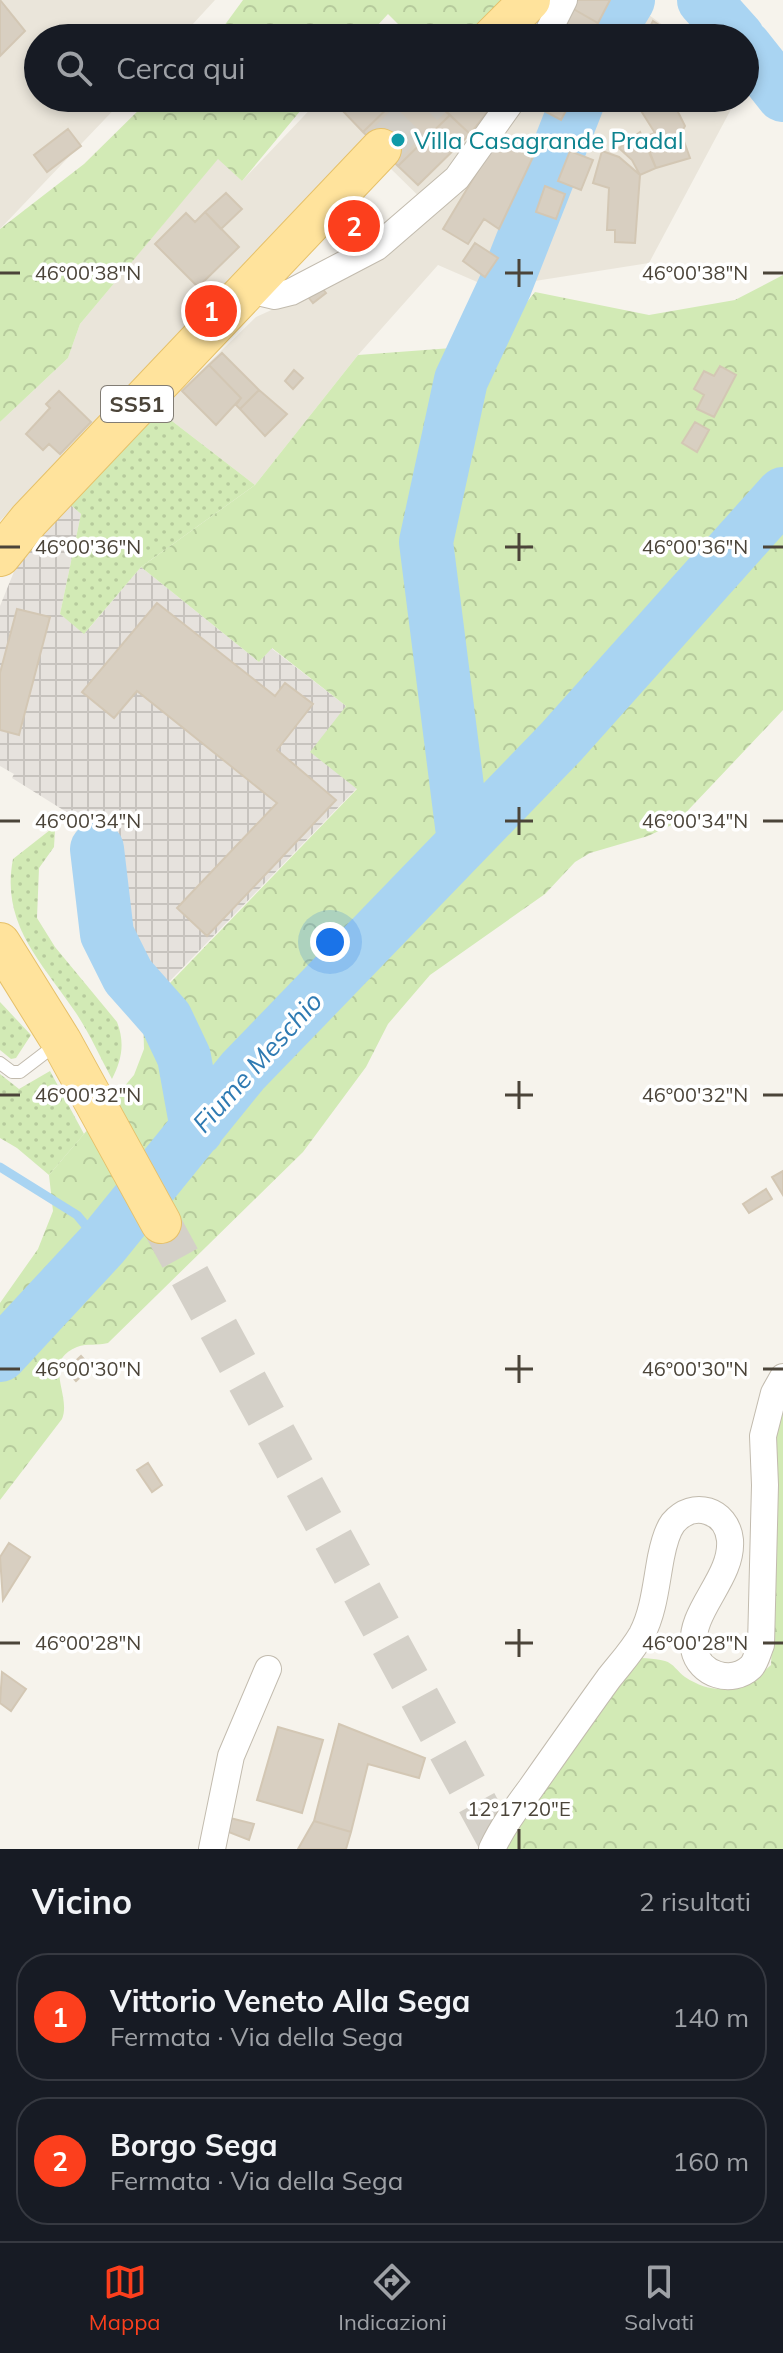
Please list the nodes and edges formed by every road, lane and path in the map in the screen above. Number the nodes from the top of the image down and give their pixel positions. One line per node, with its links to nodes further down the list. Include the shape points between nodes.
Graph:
1 (530, 0): 3 (main road)
2 (564, 0): 4 (street)
3 (506, 24)
4 (552, 24)
5 (504, 112): 7 (street, via 457,178 377,247 291,292 275,296)
6 (381, 149): 7 (main road, SS51)
7 (245, 289): 8 (main road, SS51)
8 (0, 556)
9 (0, 943): 11 (main road)
10 (0, 980): 11 (main road)
11 (54, 1030): 12 (lane, via 20,1072); 13 (main road)
12 (0, 1063)
13 (155, 1211)
14 (783, 1377): 17 (street, via 763,1436 761,1645 753,1666 735,1676 716,1675 702,1667 694,1649 730,1544 720,1516 706,1509 691,1510 673,1524 663,1548 652,1610 641,1635)
15 (268, 1669): 16 (street, via 231,1756)
16 (212, 1849)
17 (492, 1849)

